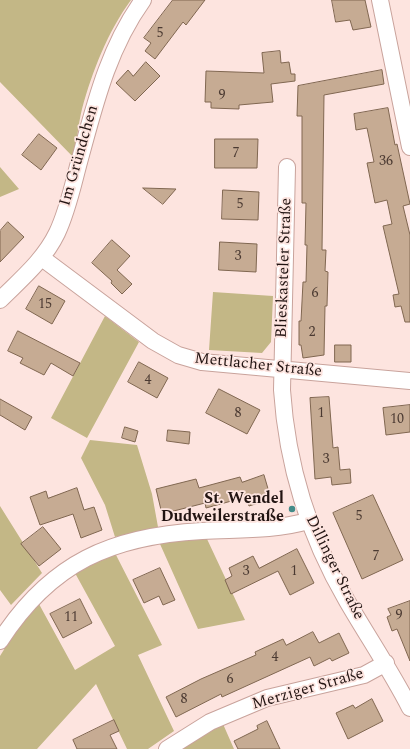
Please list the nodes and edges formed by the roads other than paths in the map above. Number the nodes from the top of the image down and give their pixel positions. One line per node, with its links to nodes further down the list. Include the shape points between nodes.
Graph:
1 (143, 0): 5 (street, Im Gründchen, via 129,20 112,55 98,93 66,209)
2 (380, 0): 3 (street)
3 (410, 147)
4 (287, 167): 7 (street, Blieskasteler Straße)
5 (42, 258): 6 (street, Im Gründchen); 7 (street, Mettlacher Straße, via 153,341 178,355 202,362)
6 (0, 300)
7 (282, 369): 8 (street, Mettlacher Straße); 9 (street, Dillinger Straße, via 284,418)
8 (410, 381)
9 (308, 521): 10 (street, via 288,527 252,531 164,534 128,541 97,552 64,572 32,600); 11 (street, Dillinger Straße, via 346,600)
10 (0, 641)
11 (386, 663): 12 (street, Dillinger Straße); 13 (street, Merziger Straße, via 364,675 267,698 210,722)
12 (410, 708)
13 (167, 749)

